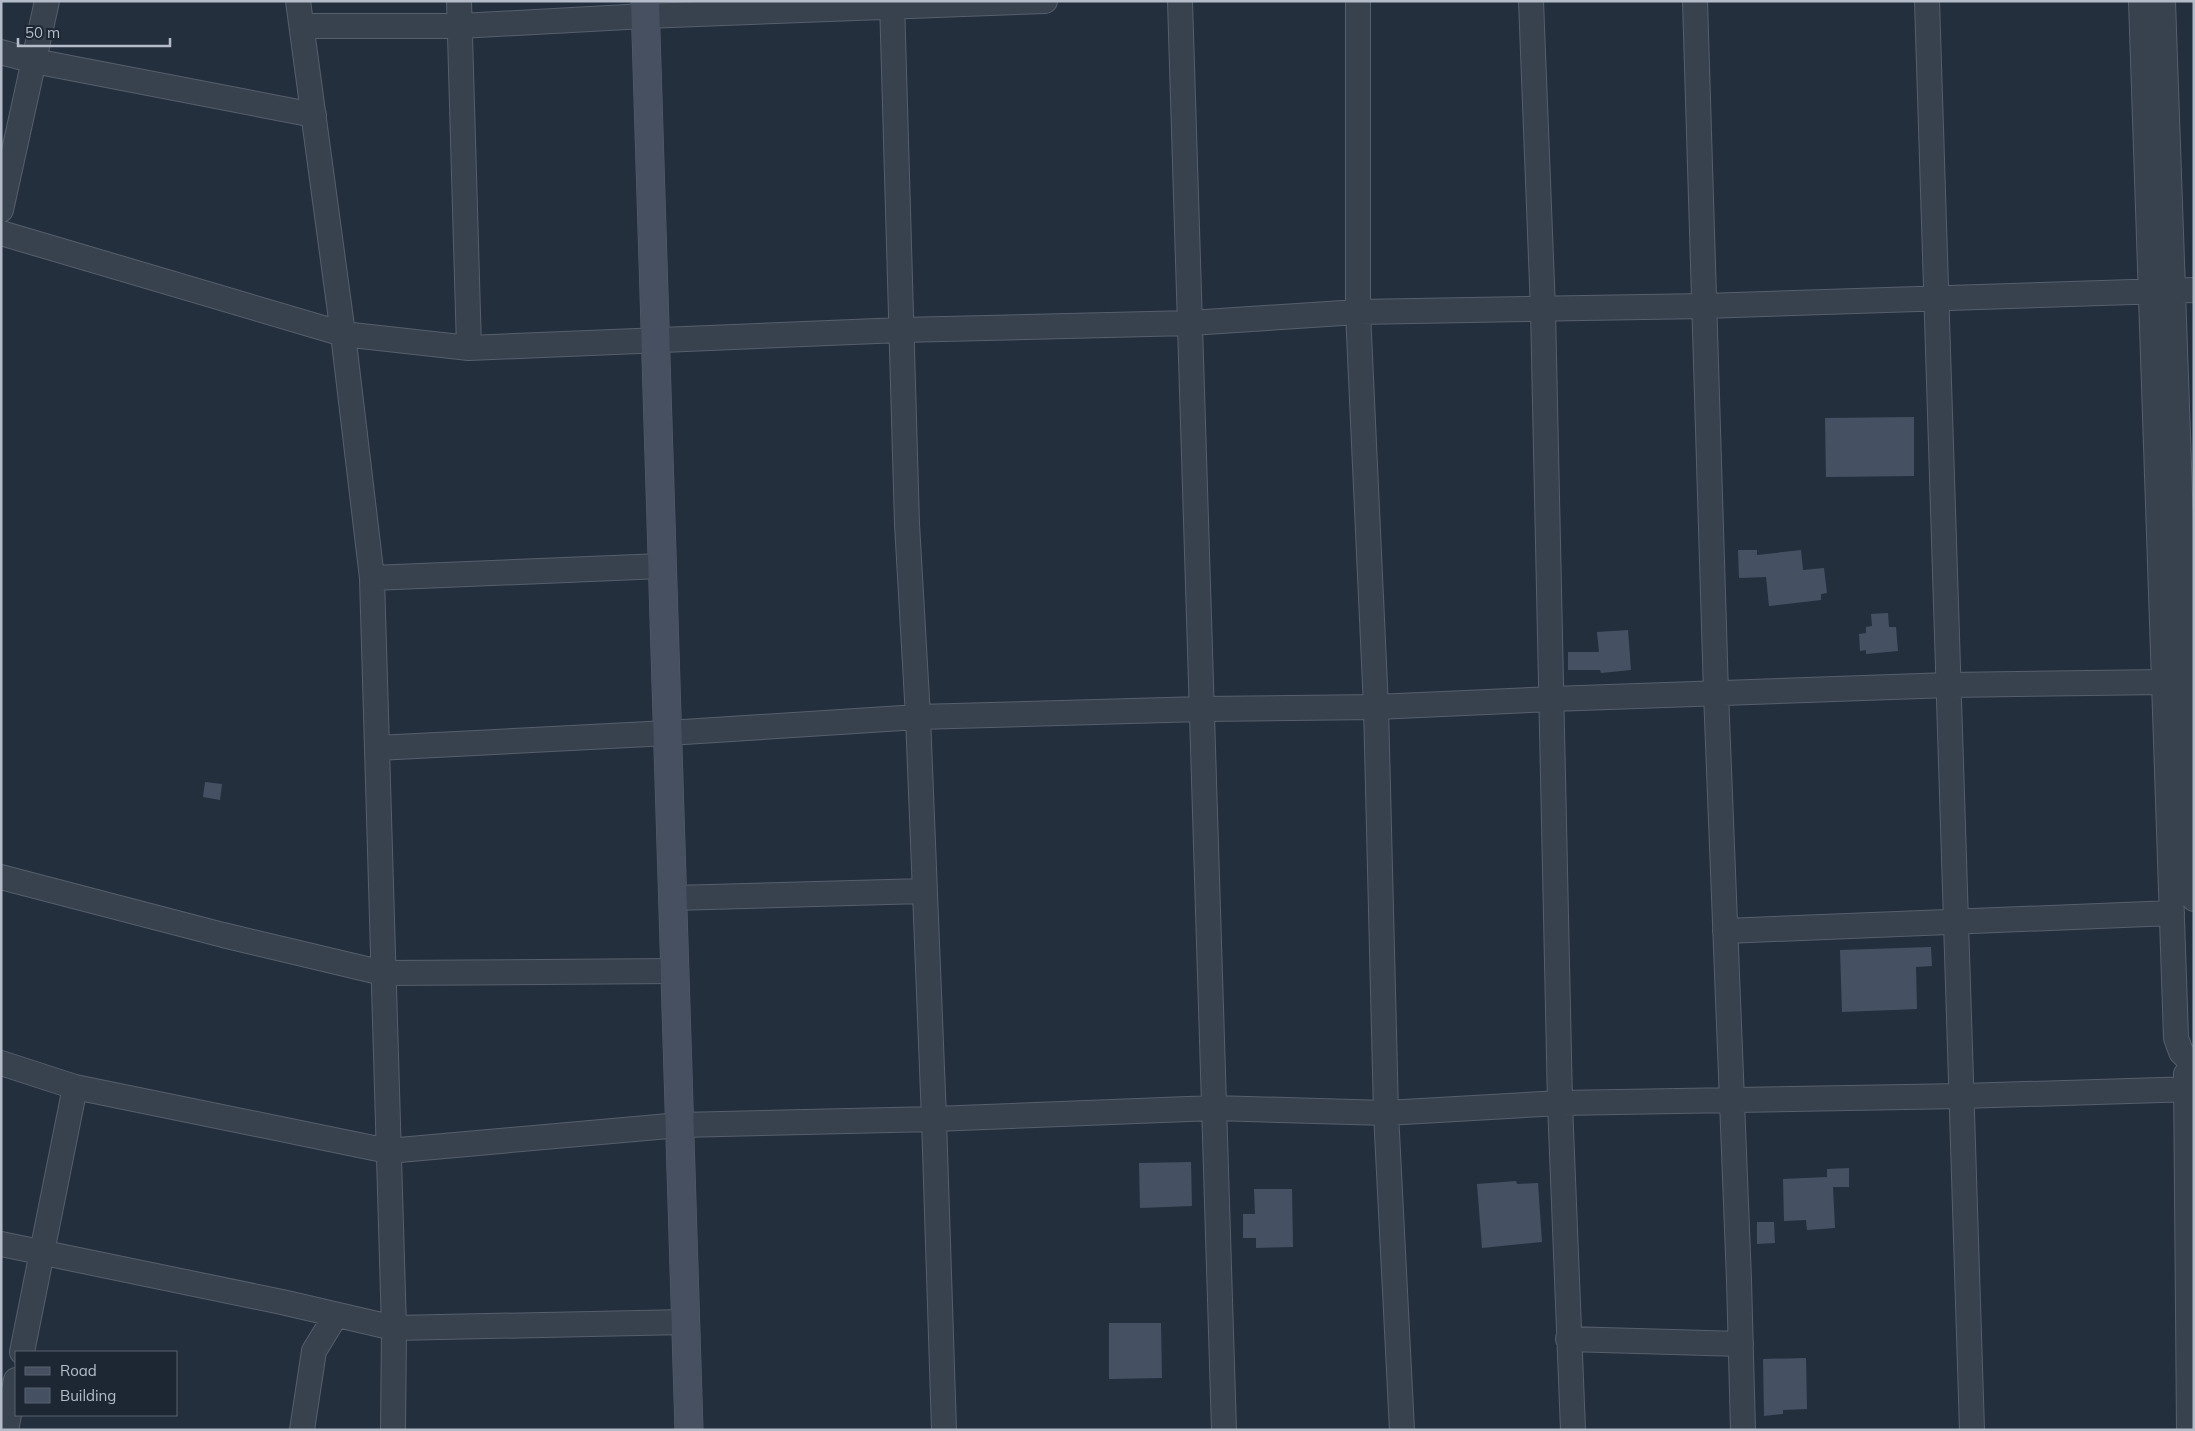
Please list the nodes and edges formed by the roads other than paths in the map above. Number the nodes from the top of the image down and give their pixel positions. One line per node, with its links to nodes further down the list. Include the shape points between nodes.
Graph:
1 (47, 1): 17 (street)
2 (298, 1): 14 (street)
3 (459, 1): 15 (street)
4 (1045, 1): 12 (street)
5 (1180, 1): 26 (street)
6 (1358, 1): 25 (street)
7 (1531, 1): 24 (street)
8 (1695, 1): 23 (street)
9 (1927, 1): 22 (street)
10 (2141, 1): 21 (street)
11 (2163, 1): 21 (street)
12 (892, 4): 13 (street); 27 (street)
13 (645, 8): 15 (street); 29 (street)
14 (302, 26): 15 (street); 18 (street)
15 (460, 26): 30 (street)
16 (1, 52): 17 (street)
17 (34, 61): 18 (street); 19 (street)
18 (314, 114): 28 (street)
19 (1, 210)
20 (1, 233): 28 (street)
21 (2173, 291): 22 (street); 33 (street)
22 (1936, 299): 23 (street); 34 (street)
23 (1704, 306): 24 (street); 35 (street)
24 (1543, 310): 25 (street); 36 (street)
25 (1358, 312): 26 (street); 37 (street)
26 (1190, 323): 27 (street); 38 (street)
27 (900, 330): 29 (street); 39 (street)
28 (343, 334): 30 (street); 32 (street)
29 (656, 340): 30 (street); 31 (street)
30 (468, 348)
31 (662, 566): 32 (street); 40 (street)
32 (372, 578): 41 (street)
33 (2181, 681): 34 (street); 45 (street); 46 (street)
34 (1949, 685): 35 (street); 47 (street)
35 (1716, 693): 36 (street); 48 (street)
36 (1552, 699): 37 (street); 57 (street)
37 (1376, 707): 38 (street); 59 (street)
38 (1202, 709): 39 (street); 58 (street)
39 (918, 717): 40 (street); 43 (street)
40 (668, 733): 41 (street); 44 (street)
41 (377, 748): 50 (street)
42 (1, 877): 50 (street)
43 (924, 890): 44 (street); 60 (street)
44 (673, 898): 49 (street)
45 (2194, 900)
46 (2172, 913): 47 (street); 51 (street, via 2176,1038 2181,1052)
47 (1956, 923): 48 (street); 55 (street)
48 (1725, 931): 56 (street)
49 (675, 971): 50 (street); 61 (street)
50 (383, 973): 62 (street)
51 (2190, 1052): 54 (street)
52 (1, 1063): 53 (street)
53 (74, 1087): 62 (street); 64 (street)
54 (2190, 1089): 55 (street); 65 (street)
55 (1962, 1096): 56 (street); 82 (street)
56 (1732, 1100): 57 (street); 70 (street)
57 (1560, 1104): 59 (street); 69 (street)
58 (1214, 1108): 59 (street); 60 (street); 78 (street)
59 (1386, 1113): 79 (street)
60 (934, 1119): 61 (street); 77 (street)
61 (680, 1125): 62 (street); 67 (street)
62 (388, 1151): 68 (street)
63 (1, 1244): 64 (street)
64 (42, 1252): 66 (street); 71 (street)
65 (2191, 1275): 83 (street)
66 (336, 1314): 68 (street); 74 (street, via 314,1351)
67 (686, 1322): 68 (street); 76 (street)
68 (394, 1328): 75 (street)
69 (1568, 1339): 70 (street); 80 (street)
70 (1741, 1344): 81 (street)
71 (22, 1351)
72 (15, 1385): 73 (street)
73 (6, 1430)
74 (302, 1430)
75 (393, 1430)
76 (690, 1430)
77 (944, 1430)
78 (1224, 1430)
79 (1402, 1430)
80 (1573, 1430)
81 (1743, 1430)
82 (1972, 1430)
83 (2189, 1430)

